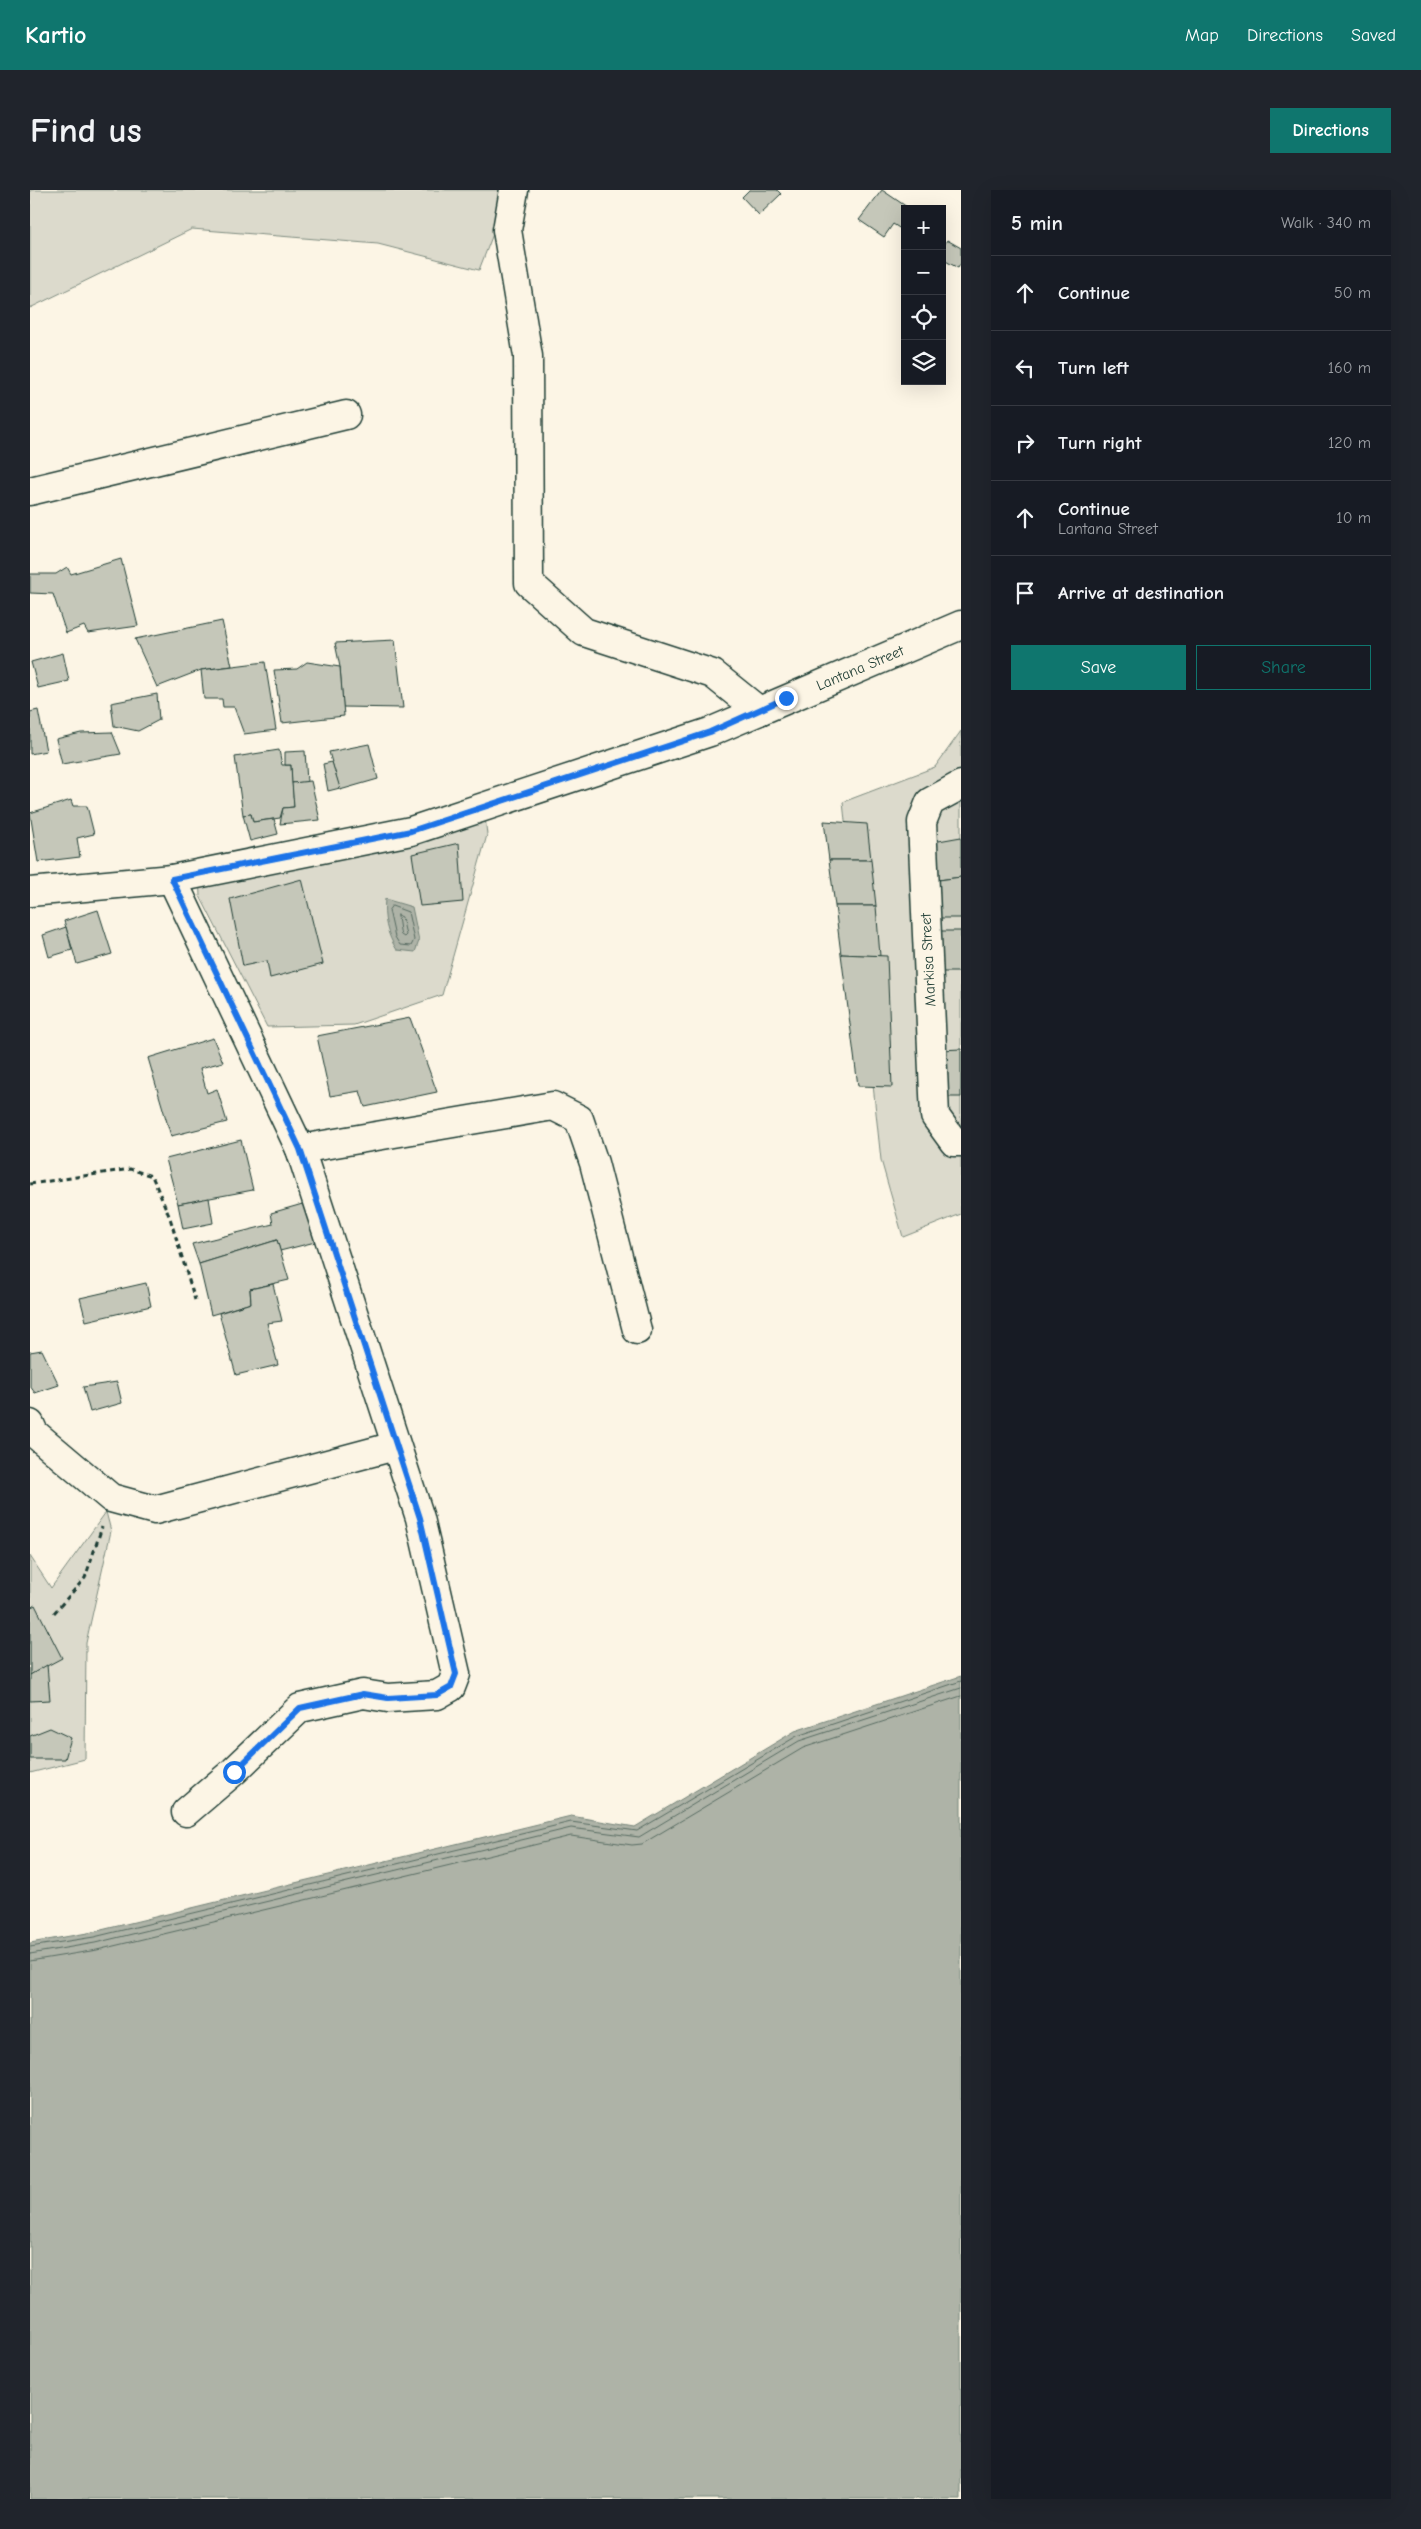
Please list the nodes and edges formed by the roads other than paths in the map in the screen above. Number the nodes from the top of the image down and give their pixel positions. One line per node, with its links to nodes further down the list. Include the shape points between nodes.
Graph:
1 (514, 190): 5 (street, via 507,230 528,356 528,583 584,632 713,674)
2 (346, 415): 3 (street)
3 (30, 490)
4 (961, 626): 5 (street, Lantana Street)
5 (759, 711): 7 (street, Lantana Street, via 710,732 411,831)
6 (961, 785): 9 (street, Markisa Street, via 930,802 922,822 934,1116 954,1142)
7 (172, 879): 8 (street, Lantana Street); 10 (street)
8 (30, 892)
9 (961, 1142)
10 (300, 1149): 11 (street, via 553,1106 579,1119 594,1163); 13 (street)
11 (637, 1330)
12 (30, 1424): 13 (street, via 34,1433 111,1498 155,1510)
13 (395, 1446): 14 (street, via 422,1527 456,1674 451,1687 437,1695 388,1698 363,1694 300,1708 234,1772)
14 (186, 1812)

